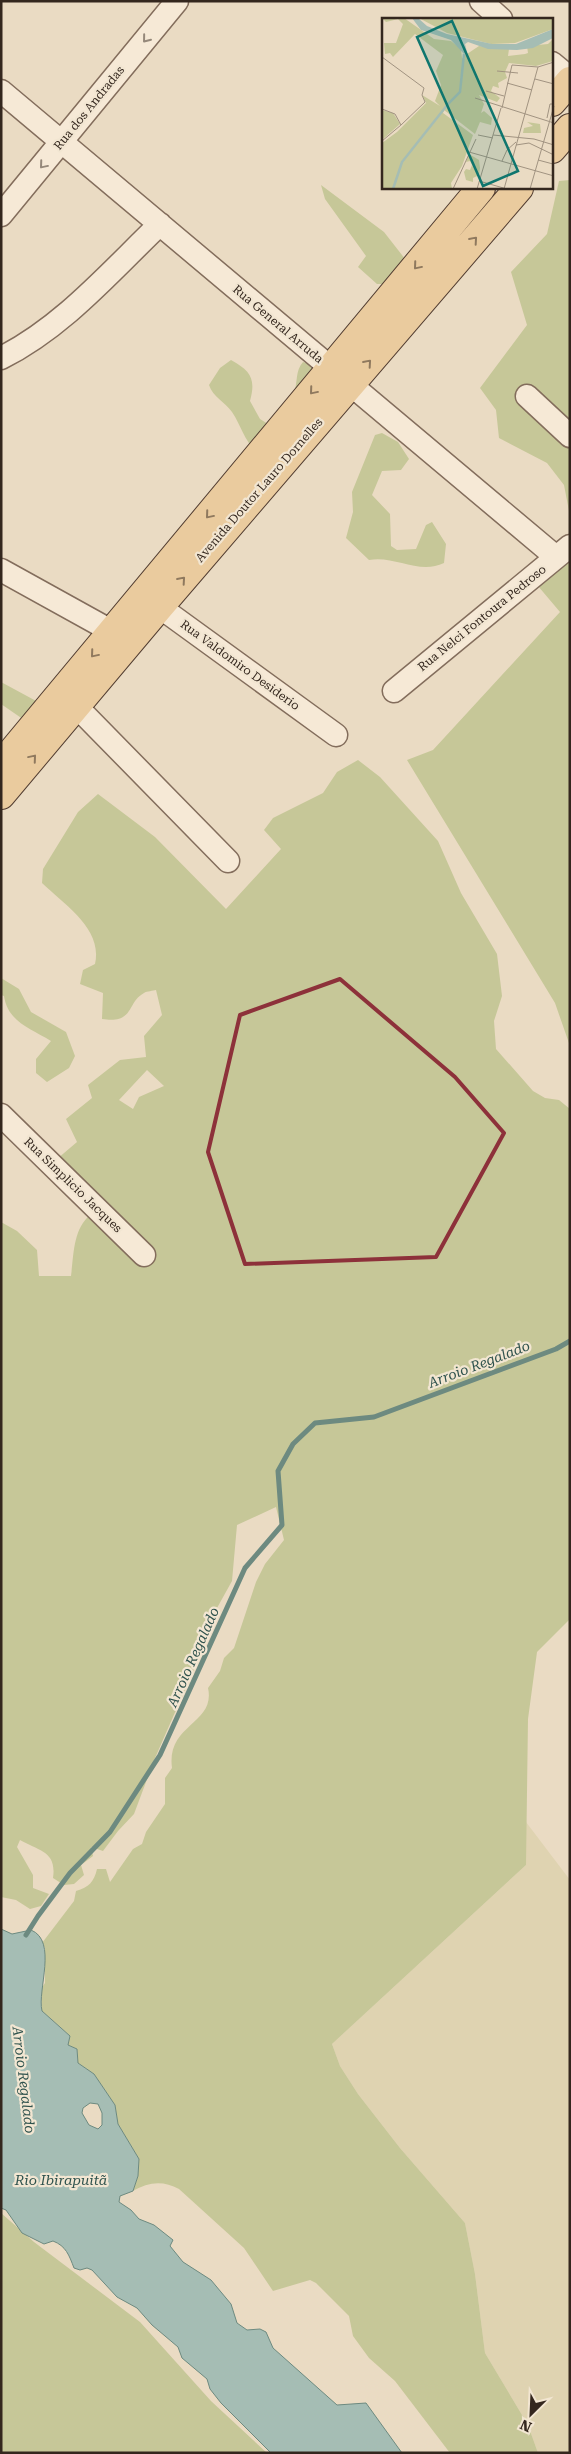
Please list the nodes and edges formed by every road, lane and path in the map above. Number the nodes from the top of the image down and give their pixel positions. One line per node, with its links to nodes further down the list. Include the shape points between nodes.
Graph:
1 (177, 1): 9 (street, Rua dos Andradas, one-way to 9)
2 (481, 1): 3 (street)
3 (500, 18)
4 (554, 65): 5 (street)
5 (570, 79): 7 (main road)
6 (1, 91): 9 (street, Rua General Arruda)
7 (554, 99)
8 (570, 128): 10 (main road)
9 (62, 142): 13 (street, Rua dos Andradas, one-way to 13); 14 (street, Rua General Arruda)
10 (554, 147)
11 (480, 189): 16 (main road, Avenida Doutor Lauro Dornelles, one-way to 16)
12 (518, 189): 16 (main road, Avenida Doutor Lauro Dornelles, one-way to 12)
13 (1, 215)
14 (160, 224): 15 (street, via 61,319 26,345); 16 (street, Rua General Arruda)
15 (1, 358)
16 (340, 377): 19 (street, Rua General Arruda); 21 (main road, Avenida Doutor Lauro Dornelles)
17 (527, 396): 18 (street)
18 (570, 436)
19 (563, 552): 23 (street, Rua Nelci Fontoura Pedroso)
20 (1, 570): 22 (street)
21 (152, 600): 22 (main road, Avenida Doutor Lauro Dornelles); 25 (street, Rua Valdomiro Desiderio)
22 (121, 638): 24 (main road, Avenida Doutor Lauro Dornelles); 26 (main road, Avenida Doutor Lauro Dornelles, one-way to 26)
23 (394, 691)
24 (76, 706): 27 (main road, Avenida Doutor Lauro Dornelles, one-way to 24); 28 (street)
25 (336, 735)
26 (1, 765)
27 (1, 795)
28 (228, 861)
29 (1, 1115): 30 (street, Rua Simplicio Jacques)
30 (144, 1255)

